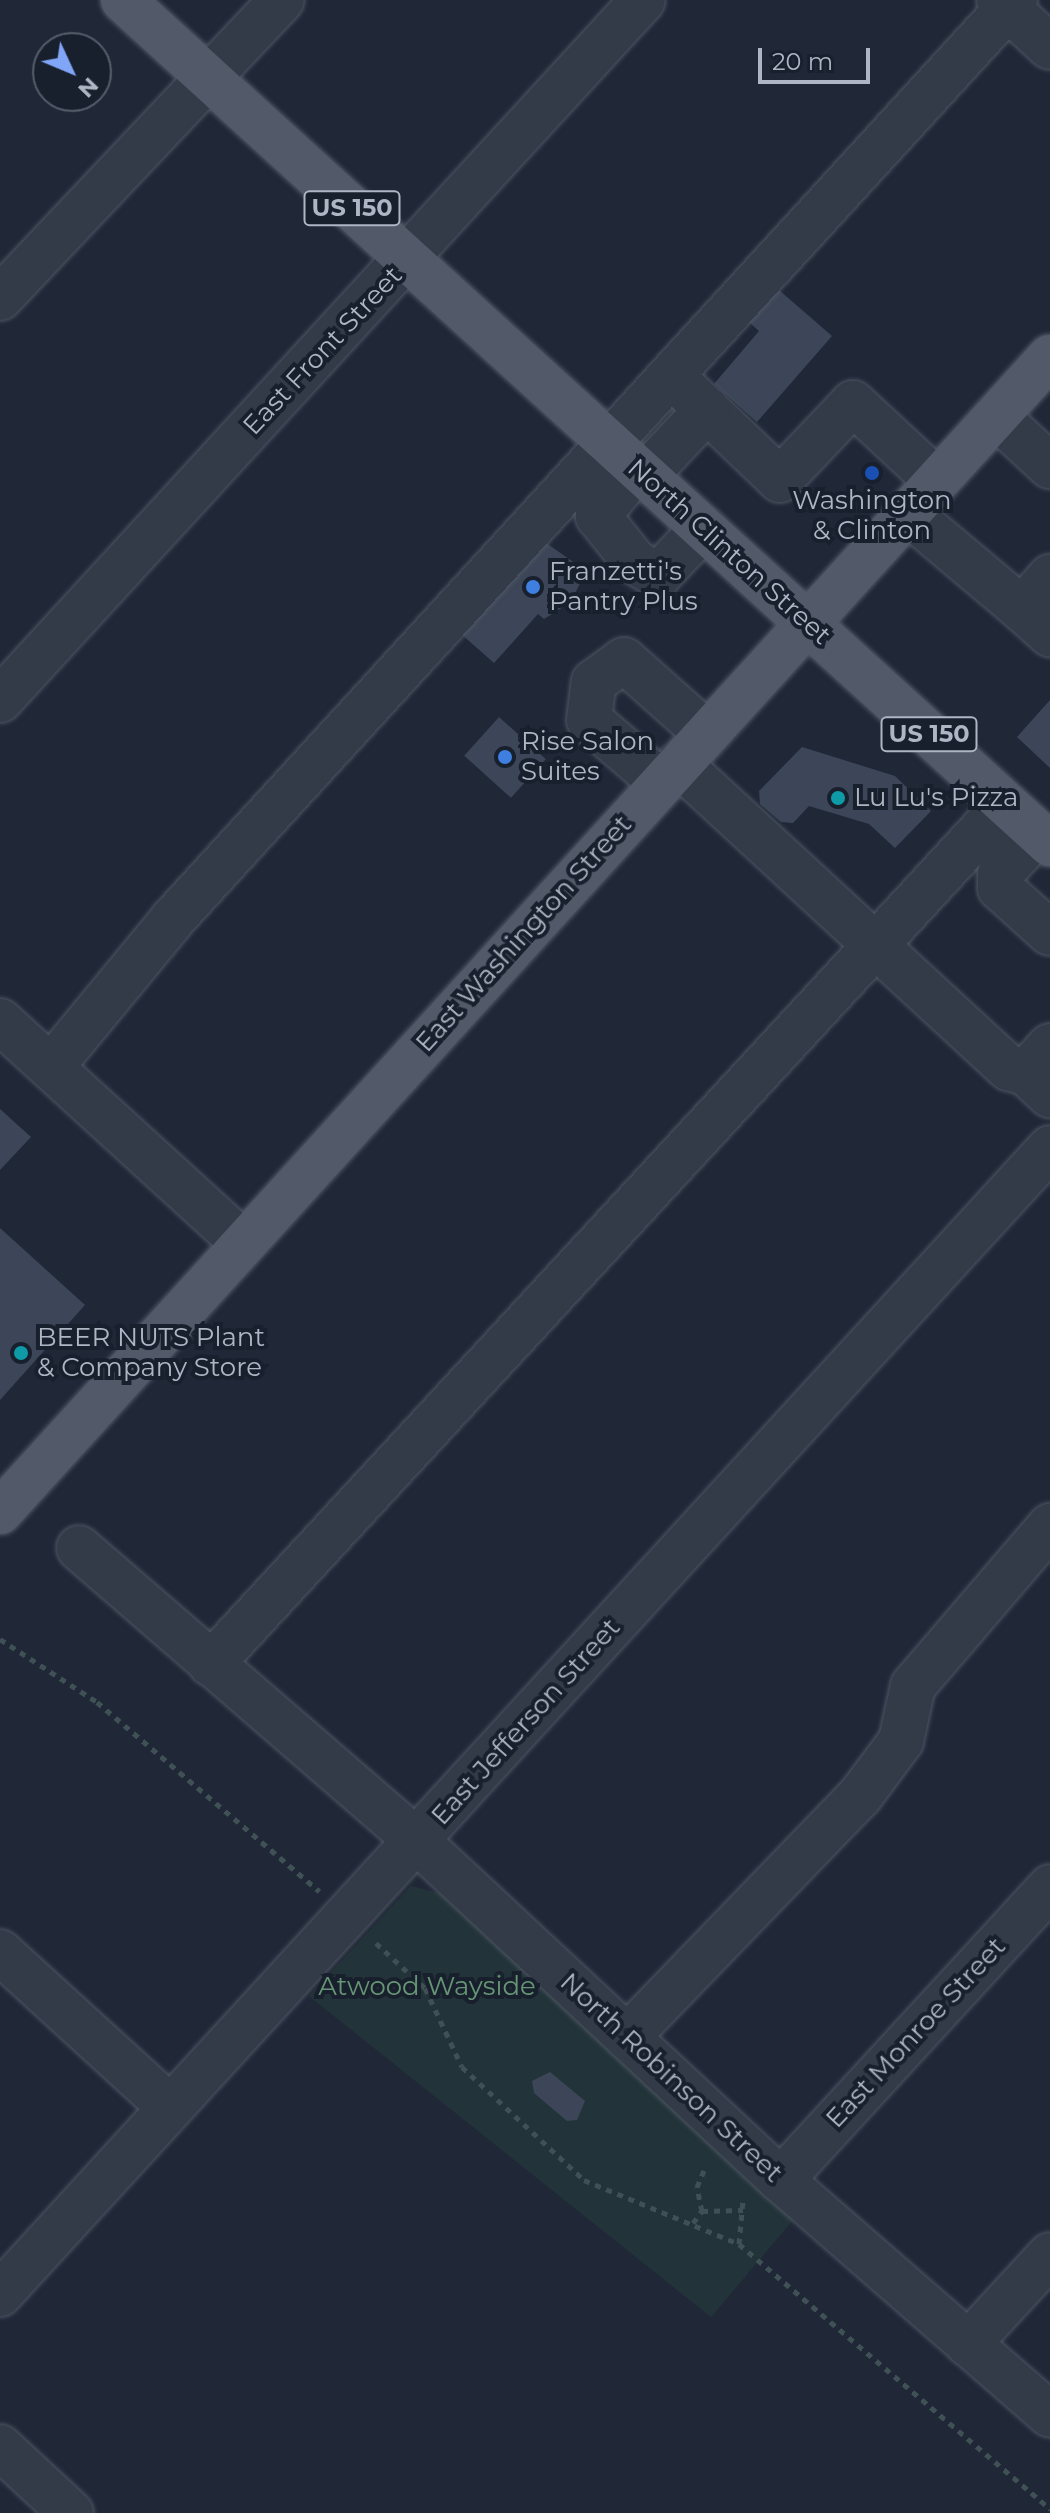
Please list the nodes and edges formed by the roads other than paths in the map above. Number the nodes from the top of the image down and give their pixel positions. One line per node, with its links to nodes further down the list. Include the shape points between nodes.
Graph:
1 (123, 0): 6 (main road, US 150)
2 (282, 0): 6 (street)
3 (643, 0): 7 (street, East Front Street)
4 (1008, 3): 5 (street); 10 (street)
5 (1050, 47)
6 (210, 79): 7 (main road, US 150); 8 (street)
7 (408, 259): 13 (main road, North Clinton Street / US 150); 20 (street, East Front Street)
8 (0, 298)
9 (1050, 357): 12 (main road, East Washington Street)
10 (672, 376): 11 (street); 13 (street)
11 (707, 410): 13 (street); 15 (street, via 780,480 853,403)
12 (996, 416): 14 (street); 15 (main road, East Washington Street)
13 (631, 463): 17 (main road, North Clinton Street / US 150); 17 (street, via 598,516 635,562 658,576); 27 (street, via 172,920)
14 (1050, 466)
15 (937, 481): 16 (main road, East Washington Street)
16 (908, 513): 18 (street); 19 (main road, East Washington Street)
17 (703, 528): 19 (main road, North Clinton Street / US 150)
18 (1041, 607)
19 (808, 624): 21 (main road, East Washington Street); 22 (main road, North Clinton Street / US 150)
20 (0, 700)
21 (683, 761): 25 (street); 30 (main road, East Washington Street)
22 (996, 794): 23 (main road, North Clinton Street / US 150); 25 (street)
23 (1044, 838): 24 (street, via 1000,874 1000,888)
24 (1050, 933)
25 (866, 935): 28 (street, via 1009,1068); 34 (street)
26 (0, 1021): 27 (street)
27 (51, 1067): 30 (street)
28 (1042, 1072)
29 (1050, 1148): 35 (street, East Jefferson Street)
30 (242, 1242): 31 (main road, East Washington Street)
31 (0, 1512)
32 (1050, 1526): 38 (street, via 913,1686 901,1741 860,1796)
33 (79, 1548): 34 (street, North Robinson Street)
34 (211, 1664): 35 (street, North Robinson Street)
35 (417, 1841): 38 (street, North Robinson Street); 39 (street, East Jefferson Street)
36 (1050, 1887): 40 (street, East Monroe Street)
37 (0, 1952): 39 (street)
38 (627, 2037): 40 (street, North Robinson Street)
39 (170, 2107): 42 (street, East Jefferson Street)
40 (781, 2180): 43 (street, North Robinson Street)
41 (1050, 2255): 43 (street)
42 (0, 2294)
43 (968, 2344): 44 (street, North Robinson Street)
44 (1050, 2415)
45 (0, 2447): 46 (street)
46 (71, 2513)

